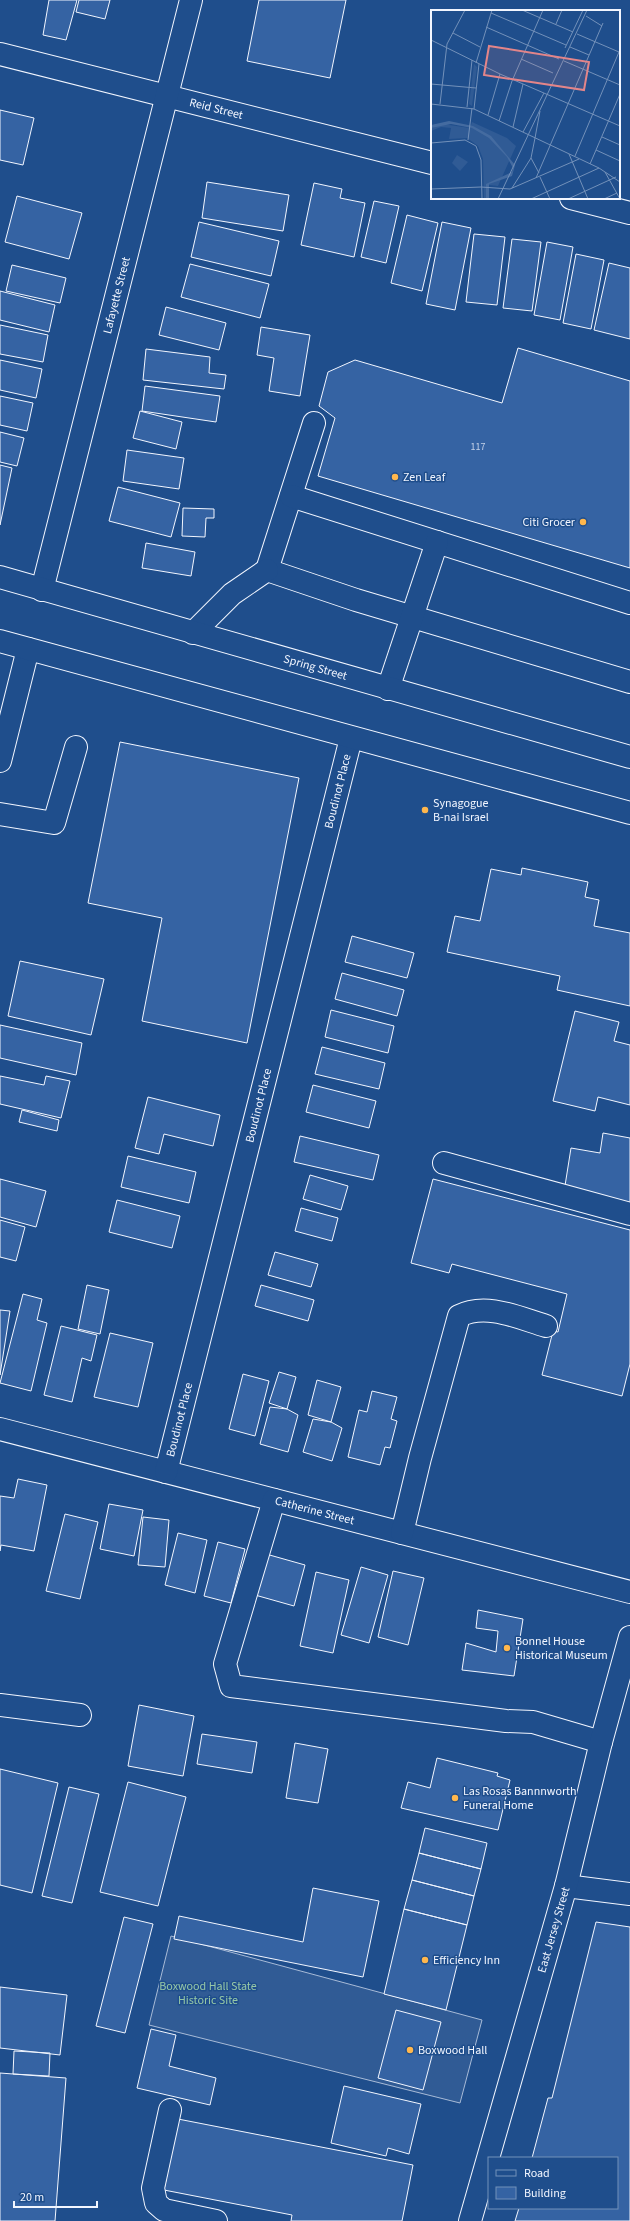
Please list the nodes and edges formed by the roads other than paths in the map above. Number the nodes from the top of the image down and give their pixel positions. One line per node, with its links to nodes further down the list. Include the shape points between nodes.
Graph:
1 (191, 0): 3 (main road, Lafayette Street)
2 (0, 54): 3 (main road, Reid Street)
3 (167, 97): 4 (main road, Reid Street); 12 (main road, Lafayette Street)
4 (431, 163)
5 (575, 199): 6 (main road)
6 (630, 213)
7 (314, 423): 8 (main road)
8 (291, 496): 9 (main road); 10 (main road)
9 (437, 542): 13 (main road); 14 (main road)
10 (267, 570): 14 (main road); 15 (main road, via 232,594)
11 (0, 577): 12 (main road, Spring Street)
12 (42, 590): 15 (main road, Spring Street)
13 (630, 603)
14 (412, 616): 18 (main road); 19 (main road)
15 (192, 633): 19 (main road, Spring Street)
16 (0, 641): 17 (main road)
17 (28, 649): 20 (main road); 23 (main road)
18 (630, 682)
19 (388, 689): 22 (main road, Spring Street)
20 (352, 738): 24 (main road); 30 (main road, Boudinot Place)
21 (76, 748): 25 (main road, via 54,823)
22 (630, 757)
23 (0, 761)
24 (630, 813)
25 (0, 814)
26 (444, 1163): 27 (main road)
27 (630, 1214)
28 (546, 1326): 32 (main road, via 492,1310 469,1310 459,1316)
29 (0, 1428): 30 (main road, Catherine Street)
30 (166, 1472): 31 (main road, Catherine Street)
31 (274, 1500): 32 (main road, Catherine Street); 37 (main road, via 226,1664 231,1686 506,1721 532,1722)
32 (402, 1533): 33 (main road, Catherine Street)
33 (630, 1592)
34 (630, 1637): 37 (main road, East Jersey Street)
35 (0, 1705): 36 (main road)
36 (80, 1715)
37 (601, 1742): 38 (main road, East Jersey Street)
38 (566, 1886): 39 (main road); 41 (main road, East Jersey Street)
39 (630, 1894)
40 (170, 2110): 43 (main road, via 153,2188 156,2203 164,2210)
41 (488, 2157)
42 (488, 2158): 44 (main road, East Jersey Street)
43 (216, 2221)
44 (470, 2221)

